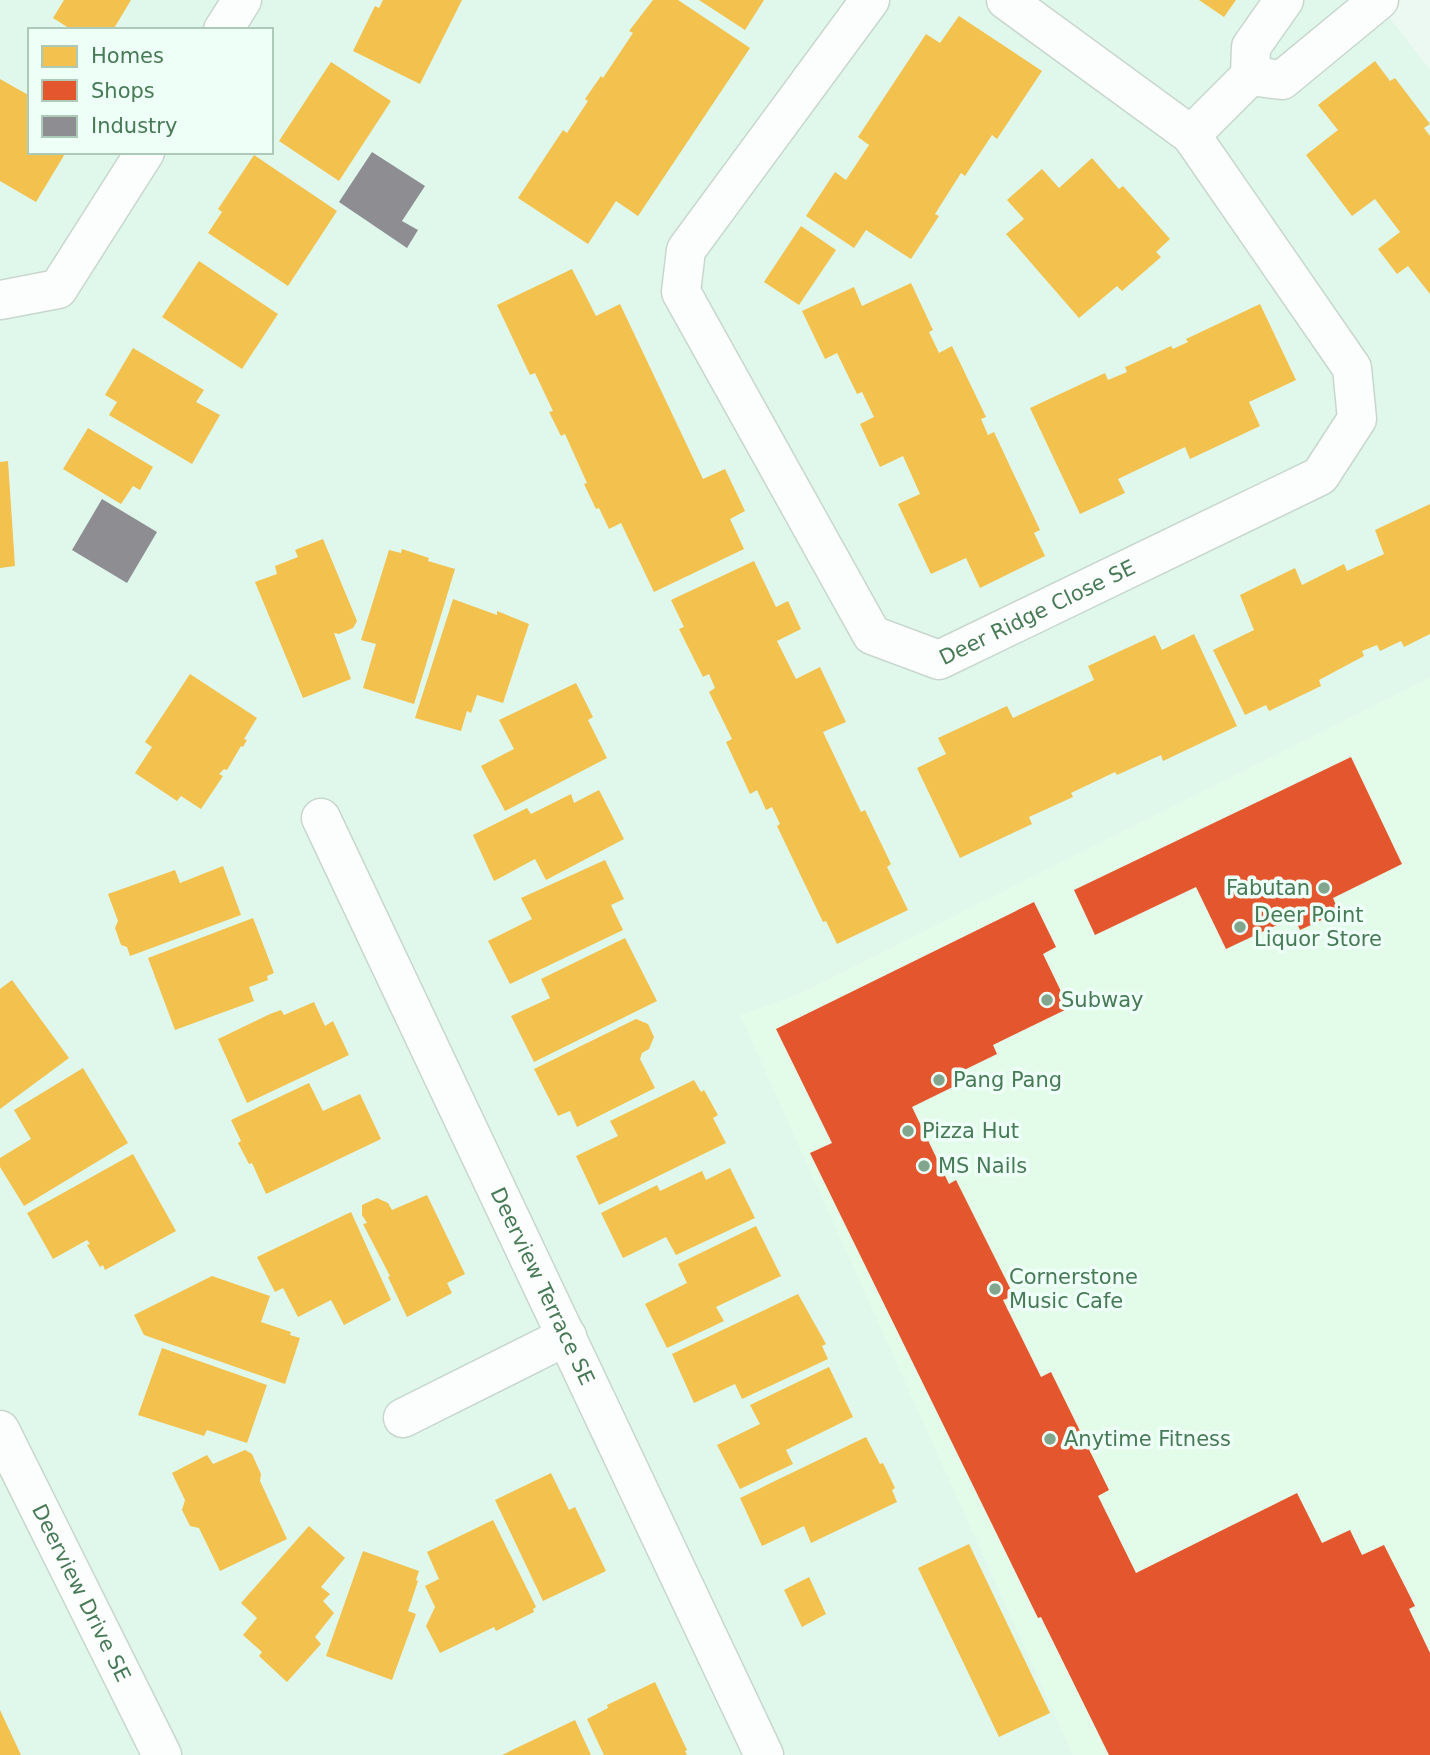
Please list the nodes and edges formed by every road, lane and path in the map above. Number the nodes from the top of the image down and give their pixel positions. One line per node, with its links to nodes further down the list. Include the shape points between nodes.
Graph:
1 (242, 0): 6 (street)
2 (870, 0): 8 (street, Deer Ridge Close SE, via 686,250 681,292 872,635 939,660 1320,475 1357,419 1352,368)
3 (1006, 0): 8 (street, Deer Ridge Close SE)
4 (1284, 0): 7 (street, via 1251,47)
5 (1380, 0): 7 (street, via 1282,80)
6 (224, 28)
7 (1250, 76): 8 (street)
8 (1191, 135)
9 (144, 154): 10 (street, via 58,289)
10 (0, 300)
11 (321, 818): 12 (street, Deerview Terrace SE)
12 (567, 1336): 13 (street); 17 (street, Deerview Terrace SE)
13 (403, 1418)
14 (0, 1430): 15 (street, Deerview Drive SE)
15 (14, 1492): 16 (street, Deerview Drive SE)
16 (162, 1755)
17 (764, 1755)

